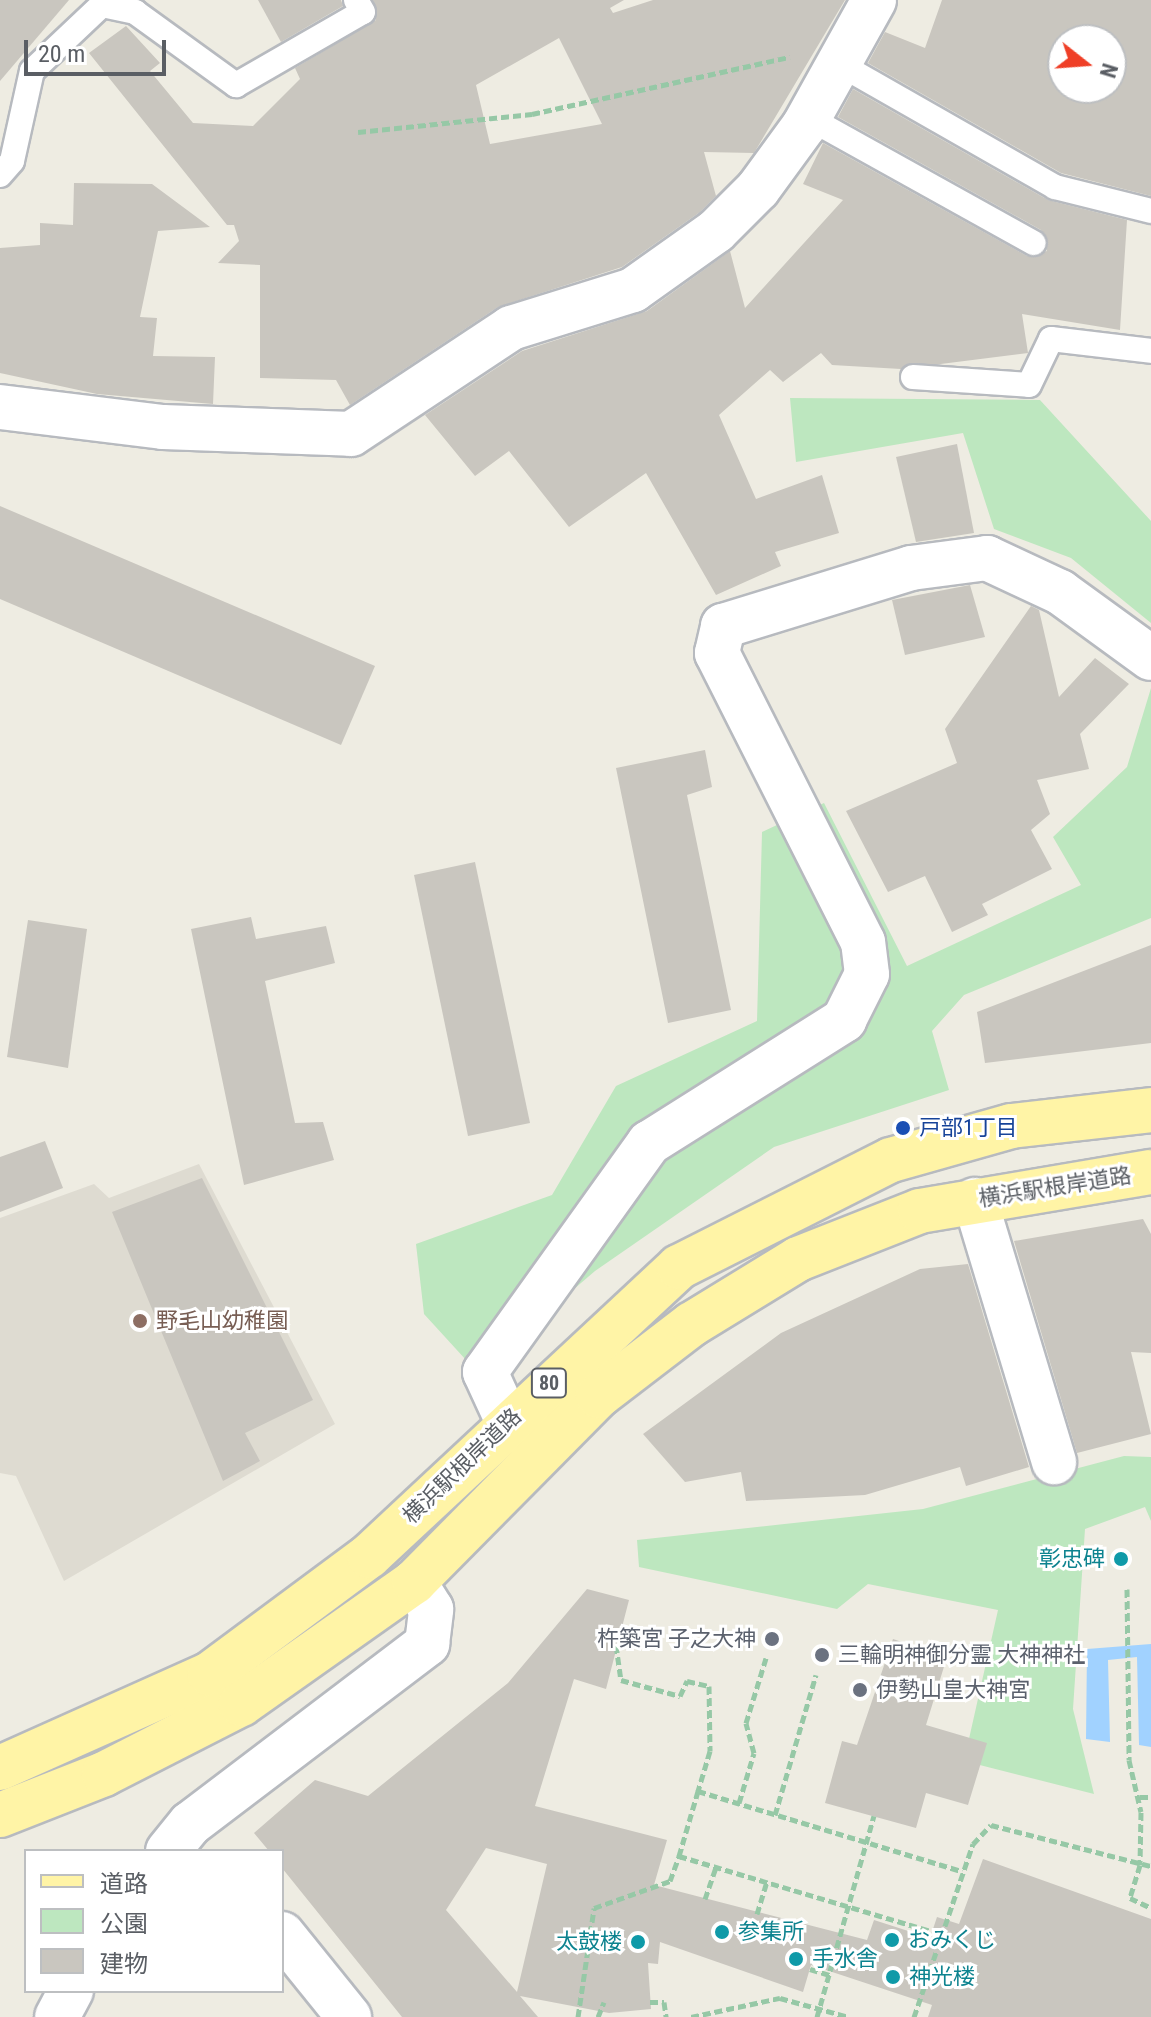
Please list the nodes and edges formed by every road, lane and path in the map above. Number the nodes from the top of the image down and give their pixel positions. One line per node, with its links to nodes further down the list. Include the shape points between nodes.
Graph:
1 (356, 0): 3 (lane, via 363,12 236,85 135,12)
2 (874, 0): 4 (street)
3 (107, 3): 7 (lane, via 62,36 32,71 12,161)
4 (839, 73): 5 (street); 6 (path, via 795,56 532,114); 8 (lane, via 1055,187)
5 (809, 118): 9 (lane); 12 (street, via 758,189 674,264 633,290 511,328 351,434 163,427)
6 (358, 132)
7 (0, 175)
8 (1151, 211)
9 (1034, 243)
10 (1151, 351): 11 (lane, via 1051,339 1029,385)
11 (913, 377)
12 (0, 407)
13 (1151, 658): 17 (street, via 1048,584 987,558 911,568 723,626 717,653 863,942 867,974 844,1020 649,1143 485,1372)
14 (1151, 1110): 17 (main road, 横浜駅根岸道路 / 80, via 1011,1126 863,1174 679,1267)
15 (1151, 1172): 16 (main road, 横浜駅根岸道路 / 80)
16 (975, 1200): 18 (street); 19 (main road, 横浜駅根岸道路 / 80, via 920,1211 798,1259 692,1324 598,1396)
17 (508, 1422): 24 (main road, 横浜駅根岸道路 / 80, via 369,1556 210,1674)
18 (1054, 1462)
19 (414, 1582): 29 (main road, 横浜駅根岸道路 / 80, via 241,1704 104,1774); 32 (street, via 431,1609 427,1644)
20 (1127, 1589): 26 (path, via 1129,1760)
21 (616, 1645): 25 (path, via 621,1680 680,1696 687,1681 709,1686 710,1751)
22 (766, 1658): 28 (path, via 746,1723 754,1753)
23 (816, 1675): 30 (path)
24 (0, 1768)
25 (698, 1791): 28 (path); 34 (path)
26 (1140, 1797): 27 (path); 35 (path)
27 (1151, 1797)
28 (739, 1803): 30 (path)
29 (0, 1815)
30 (775, 1815): 33 (path)
31 (874, 1816): 33 (path)
32 (190, 1842)
33 (867, 1842): 38 (path); 42 (path)
34 (679, 1856): 37 (path); 55 (path, via 670,1881 594,1908)
35 (1140, 1865): 36 (path); 38 (path, via 991,1825); 41 (path, via 1130,1898)
36 (1151, 1866)
37 (716, 1867): 39 (path); 40 (path)
38 (962, 1871): 44 (path)
39 (767, 1882): 42 (path); 43 (path)
40 (705, 1899)
41 (1149, 1907)
42 (849, 1908): 44 (path); 48 (path)
43 (757, 1914)
44 (940, 1935): 46 (path); 61 (path)
45 (284, 1936): 54 (street)
46 (954, 1938)
47 (810, 1969): 48 (path)
48 (830, 1975): 52 (path)
49 (70, 1993): 53 (street)
50 (604, 2002): 56 (path)
51 (650, 2002): 57 (path, via 664,2002)
52 (819, 2009): 58 (path, via 780,1998); 59 (path); 60 (path)
53 (57, 2017)
54 (349, 2017)
55 (578, 2017)
56 (598, 2017)
57 (666, 2017)
58 (691, 2017)
59 (817, 2017)
60 (849, 2017)
61 (914, 2017)

